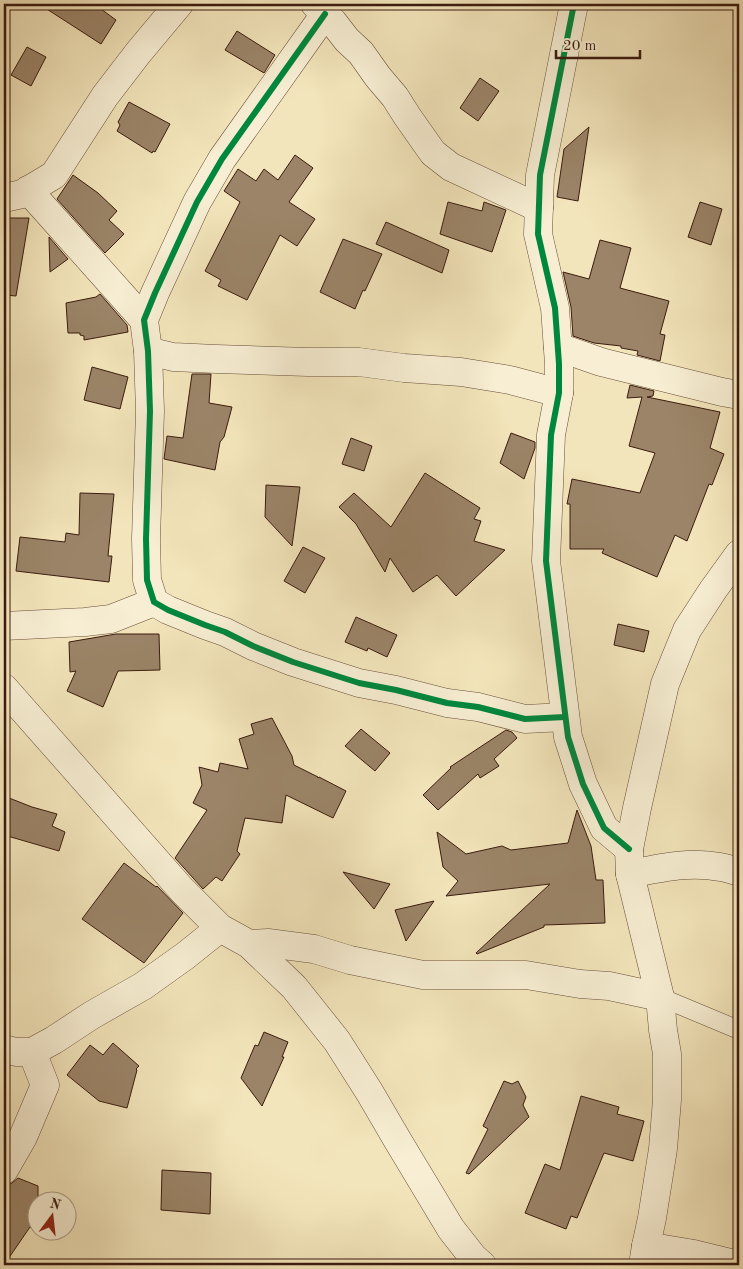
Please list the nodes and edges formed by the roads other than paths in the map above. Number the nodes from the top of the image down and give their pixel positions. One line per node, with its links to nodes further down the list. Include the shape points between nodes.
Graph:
1 (179, 4): 4 (street, via 106,96 54,175)
2 (574, 4): 5 (street, via 540,176)
3 (320, 9): 5 (street, via 361,53 433,153 450,167); 6 (street, via 198,202)
4 (16, 194): 6 (street)
5 (539, 208): 7 (street, via 538,234 555,308)
6 (144, 320): 8 (street)
7 (558, 347): 9 (street); 10 (street, via 601,362)
8 (148, 351): 9 (street, via 216,359 359,362 461,372); 12 (street, via 150,411 146,539 147,580)
9 (559, 393): 15 (street, via 551,435 546,561)
10 (739, 395)
11 (739, 554): 16 (street, via 687,630 665,684 637,808)
12 (154, 602): 13 (street, via 111,619); 15 (street, via 293,662 358,683 525,719)
13 (4, 626)
14 (4, 688): 18 (street, via 182,890)
15 (565, 717): 16 (street, via 583,784 604,828)
16 (630, 862): 17 (street, via 656,868 683,864); 20 (street)
17 (739, 872)
18 (220, 928): 19 (street); 23 (street, via 143,986)
19 (249, 944): 20 (street, via 314,949 422,975 526,975 609,986); 27 (street, via 294,987 337,1041 451,1229)
20 (660, 998): 21 (lane); 25 (street, via 667,1054 667,1100 662,1156)
21 (739, 1030)
22 (4, 1049): 23 (street)
23 (32, 1052): 24 (street, via 45,1085 23,1137)
24 (4, 1170)
25 (644, 1256): 26 (street, via 694,1254)
26 (739, 1264)
27 (482, 1265)

